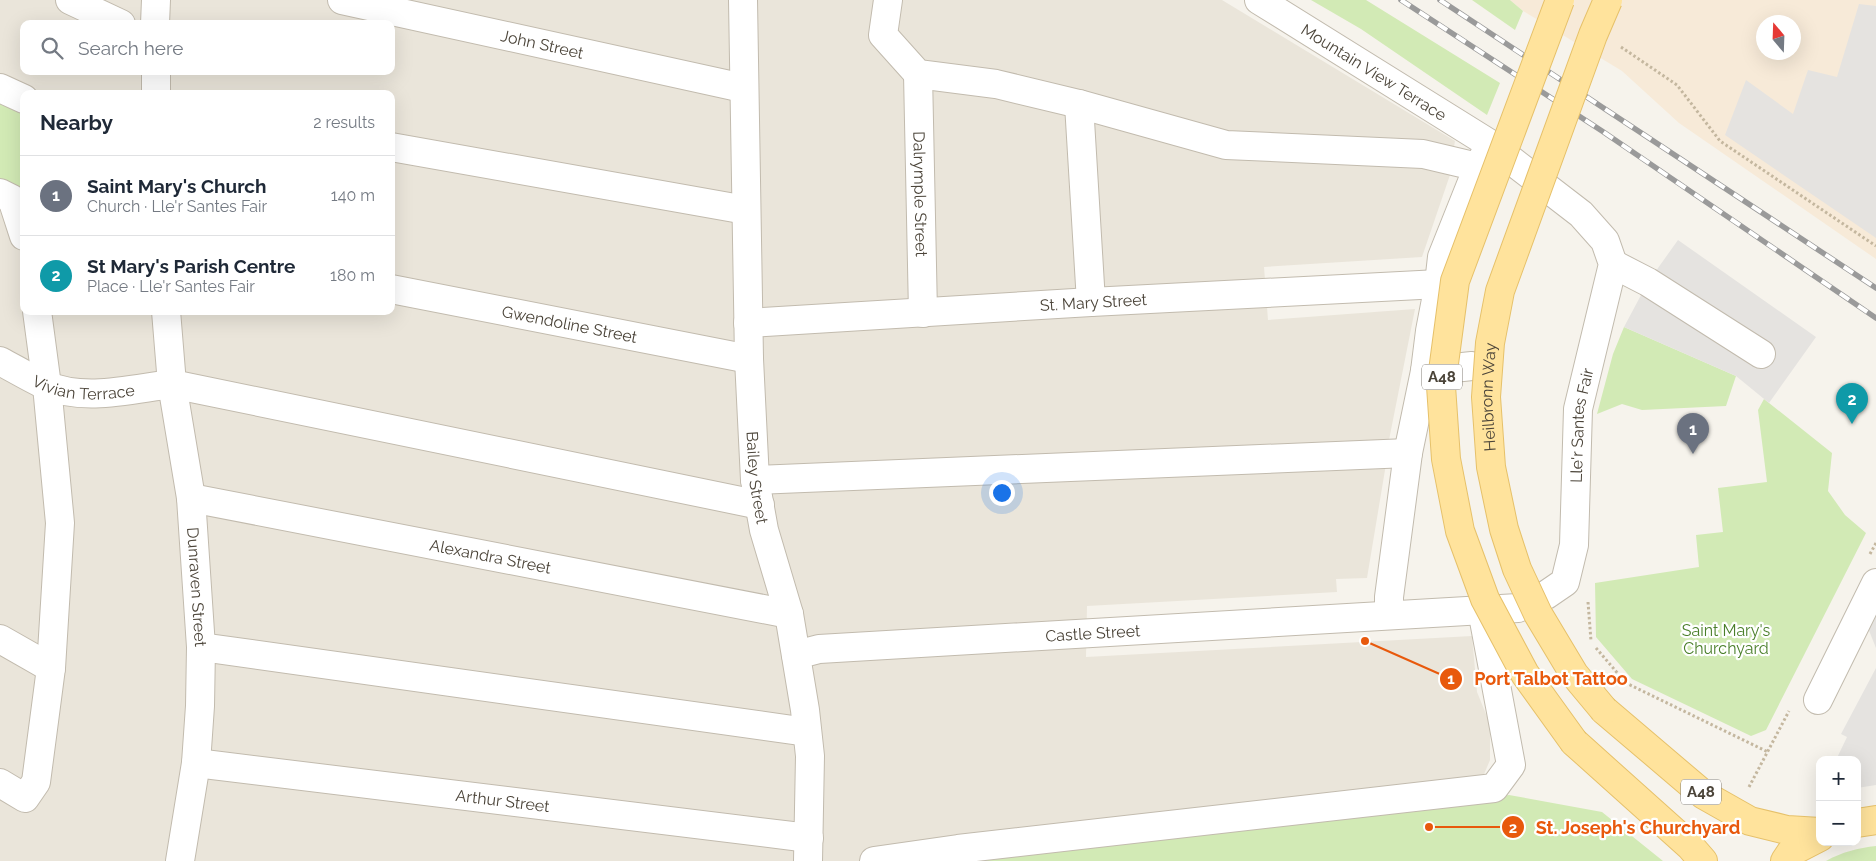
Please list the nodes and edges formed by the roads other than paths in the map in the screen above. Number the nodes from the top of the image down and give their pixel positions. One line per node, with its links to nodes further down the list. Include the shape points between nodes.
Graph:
1 (70, 0): 9 (street)
2 (156, 0): 10 (street)
3 (342, 0): 13 (street, John Street)
4 (742, 0): 13 (street, Bailey Street)
5 (888, 0): 11 (street, via 883,35)
6 (1259, 0): 17 (street, Mountain View Terrace)
7 (1560, 0): 56 (main road, A48, bridge, via 1455,281 1441,386 1446,459 1460,531 1485,599 1525,674 1574,742)
8 (1608, 0): 51 (main road, Heilbronn Way / A48, bridge, via 1500,290 1490,343 1486,397 1491,467 1504,529 1517,569 1538,614 1574,674 1604,710 1704,795 1750,821 1787,830)
9 (112, 20)
10 (155, 20)
11 (918, 74): 15 (street, via 996,84); 25 (street, Dalrymple Street)
12 (0, 88): 14 (street)
13 (743, 88): 19 (street, Bailey Street)
14 (20, 98)
15 (1079, 104): 17 (street, via 1226,145); 24 (street)
16 (395, 148): 19 (street)
17 (1484, 155): 21 (street, via 1580,214 1605,241); 22 (street, via 1442,256)
18 (0, 193): 20 (street, via 12,199)
19 (746, 210): 28 (street, Bailey Street)
20 (20, 224)
21 (1613, 264): 29 (street, via 1648,282); 40 (street, Lle'r Santes Fair, via 1578,409 1574,546 1565,582 1518,608)
22 (1439, 284): 24 (street, St. Mary Street); 33 (street)
23 (395, 289): 30 (street, Gwendoline Street)
24 (1091, 302): 25 (street, St. Mary Street)
25 (923, 313): 28 (street, St. Mary Street)
26 (37, 315): 35 (street)
27 (166, 315): 34 (street, Dunraven Street)
28 (748, 324): 30 (street, Bailey Street)
29 (1761, 354)
30 (749, 359): 37 (street, Bailey Street)
31 (0, 361): 35 (street, Vivian Terrace)
32 (1472, 366): 33 (street)
33 (1425, 371): 36 (street)
34 (172, 384): 35 (street, Vivian Terrace, via 100,394 75,393); 37 (street, Vivian Terrace); 38 (street, Dunraven Street)
35 (46, 386): 46 (street, via 60,523)
36 (1408, 453): 37 (street, Vivian Terrace); 42 (street)
37 (758, 493): 41 (street, Bailey Street, via 764,530)
38 (191, 498): 41 (street, Alexandra Street); 44 (street, Dunraven Street)
39 (1876, 583): 47 (street)
40 (1482, 610): 42 (street); 55 (street, via 1511,765 1494,788)
41 (789, 614): 45 (street, Bailey Street)
42 (1389, 614): 45 (street, Castle Street, via 819,649)
43 (0, 639): 46 (street)
44 (202, 647): 48 (street); 49 (street, Dunraven Street)
45 (796, 655): 48 (street, Bailey Street)
46 (51, 668): 50 (street, via 36,782 26,798)
47 (1818, 700)
48 (807, 732): 53 (street, Bailey Street, via 811,798)
49 (196, 764): 53 (street, Arthur Street); 54 (street, Dunraven Street)
50 (0, 783)
51 (1816, 832)
52 (1816, 838): 57 (main road, via 1791,852)
53 (809, 849)
54 (180, 861)
55 (874, 861)
56 (1703, 861)
57 (1785, 861)

